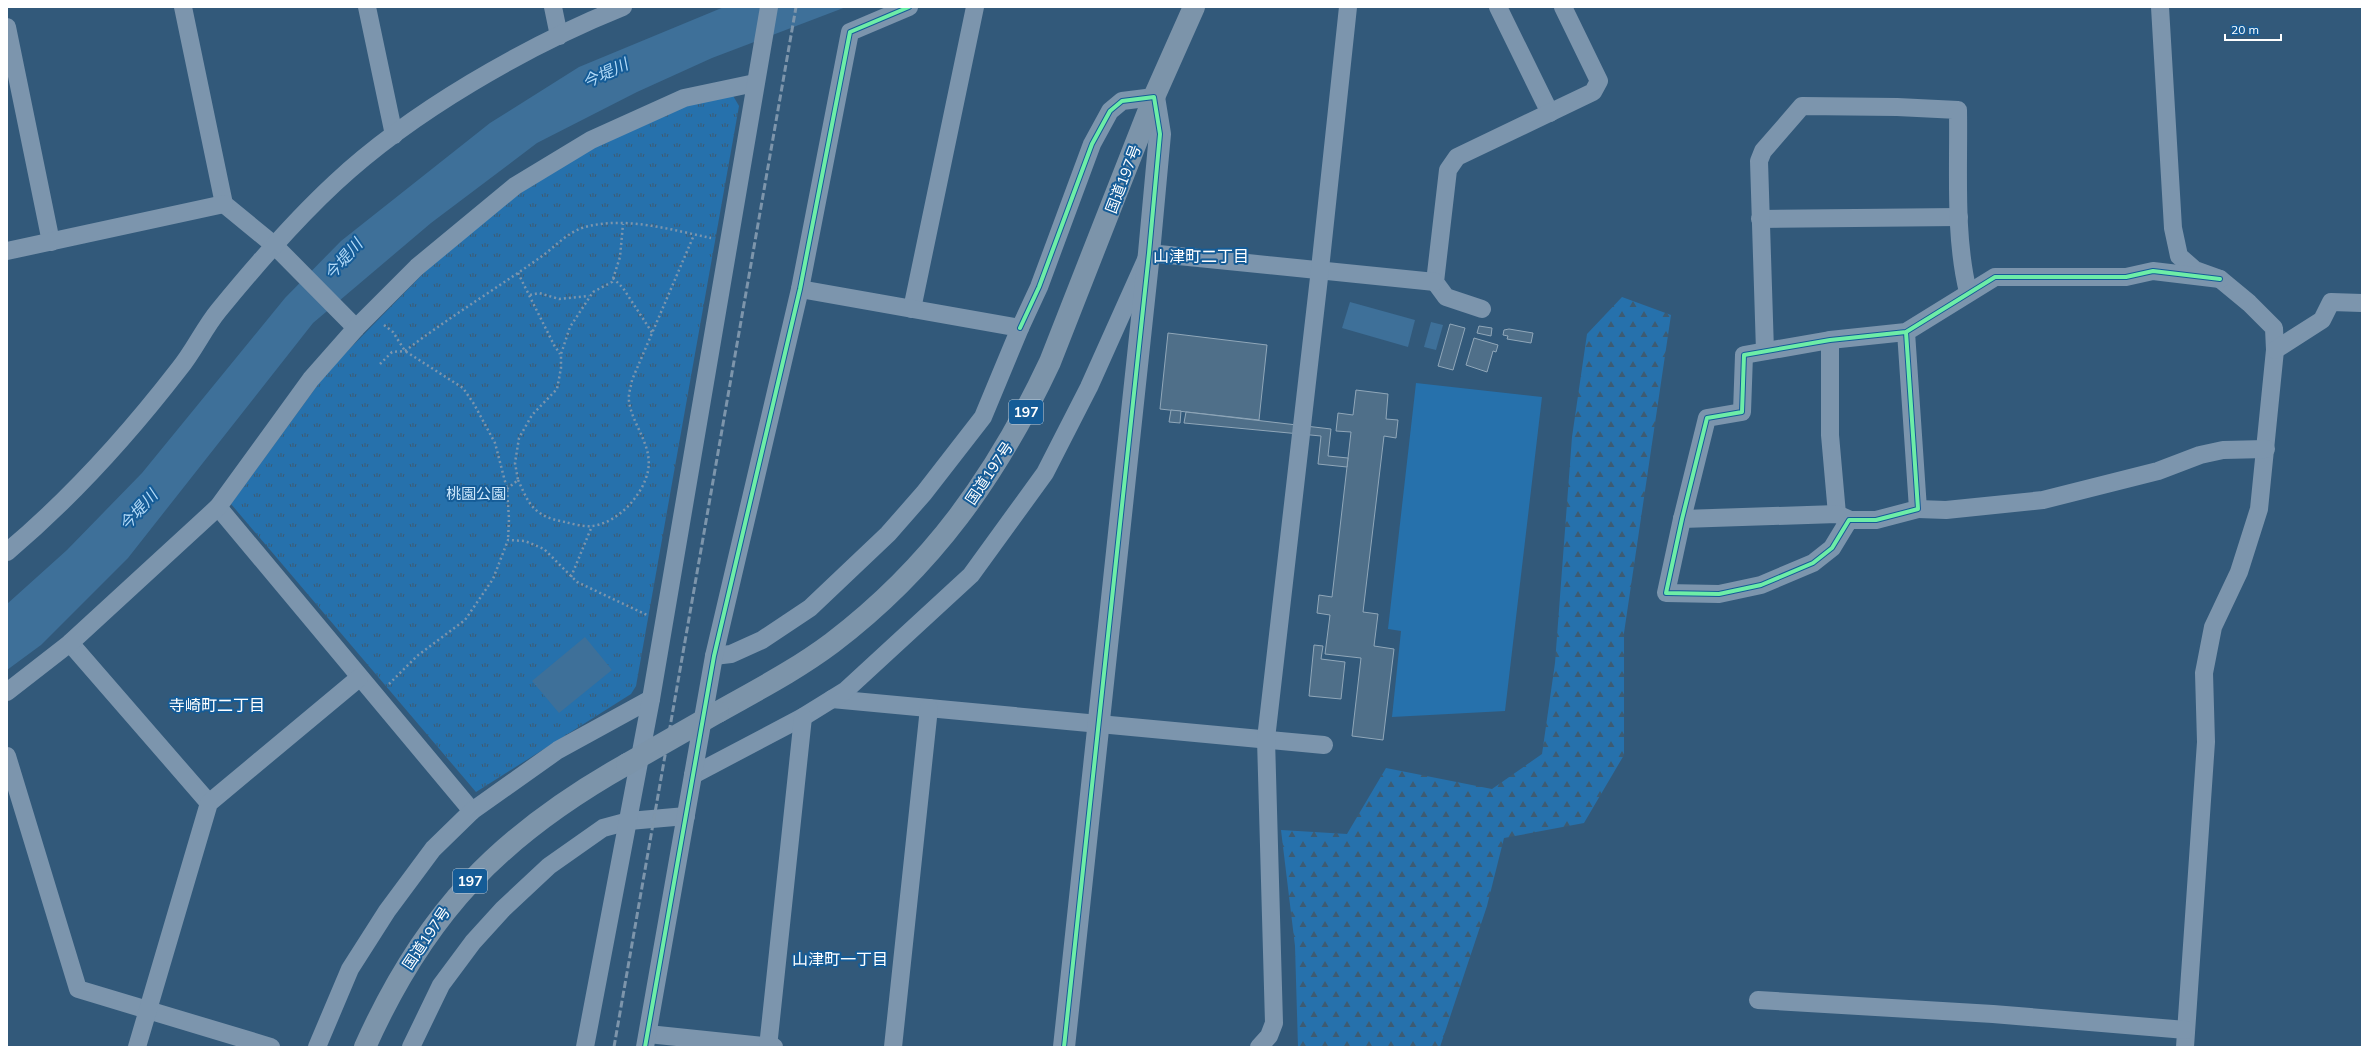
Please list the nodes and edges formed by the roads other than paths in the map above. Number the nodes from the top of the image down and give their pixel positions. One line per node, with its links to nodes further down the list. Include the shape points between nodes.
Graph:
1 (183, 7): 19 (street)
2 (367, 7): 18 (street)
3 (553, 7): 14 (street)
4 (623, 7): 14 (street)
5 (768, 7): 15 (street)
6 (909, 7): 29 (street, via 850,32)
7 (974, 7): 32 (street)
8 (1194, 7): 16 (highway, 国道197号 / 197)
9 (1348, 7): 26 (street)
10 (1498, 7): 17 (street)
11 (1563, 7): 17 (street, via 1599,81 1593,92)
12 (2160, 7): 27 (street, via 2173,228 2179,256 2194,270)
13 (7, 27): 22 (street)
14 (559, 36): 18 (street, via 481,78)
15 (755, 82): 34 (street, via 684,98 591,140 515,186 417,267); 50 (street, via 662,621)
16 (1154, 97): 25 (street, via 1160,134); 35 (street, via 1122,101 1110,111 1092,144 1039,288); 70 (highway, 国道197号 / 197, bridge, via 1050,362 1027,410 991,472 944,537 871,611 811,657 570,798 530,826 453,900 411,959 384,1006)
17 (1550, 113): 28 (street, via 1457,157 1448,170)
18 (394, 135): 23 (street, via 335,183)
19 (224, 204): 22 (street); 23 (street)
20 (1959, 217): 21 (street); 21 (street, via 1958,110 1802,106 1763,151 1759,162); 30 (street, via 1963,273)
21 (1760, 219): 39 (street)
22 (52, 242): 24 (street)
23 (274, 245): 34 (street); 45 (street, via 216,313 181,368 119,442 44,521)
24 (7, 251)
25 (1149, 253): 26 (street); 51 (street, via 1089,388 1045,473 971,575 845,691); 54 (street)
26 (1320, 269): 28 (street); 55 (street)
27 (2220, 280): 30 (street, via 2153,272 2119,277 1995,277); 38 (street, via 2250,303 2274,328)
28 (1435, 282): 33 (street, via 1446,297)
29 (800, 289): 32 (street); 47 (street)
30 (1968, 292): 36 (street)
31 (2362, 303): 38 (street, via 2330,302 2322,320)
32 (912, 308): 35 (street)
33 (1482, 309)
34 (356, 328): 41 (street, via 311,379)
35 (1020, 328): 47 (street, via 983,416 924,493 888,534 810,608 762,640 731,654)
36 (1906, 332): 37 (street); 42 (street)
37 (1830, 340): 39 (street); 43 (street, via 1830,435)
38 (2275, 350): 40 (street)
39 (1765, 351): 44 (street, via 1744,355 1742,412 1707,418)
40 (2266, 450): 42 (street, via 2223,450 2158,472 2042,500 1946,510); 65 (street, via 2259,509 2239,572 2212,627 2204,673 2206,742)
41 (218, 507): 46 (street); 48 (street)
42 (1918, 509): 43 (street, via 1876,520)
43 (1843, 517): 44 (street); 44 (street, via 1832,548 1812,562 1761,585 1719,594 1666,593)
44 (1682, 518)
45 (7, 552)
46 (70, 643): 49 (street); 59 (street)
47 (714, 656): 58 (street)
48 (360, 678): 59 (street); 60 (street)
49 (7, 692)
50 (651, 699): 60 (street, via 558,750); 62 (street)
51 (832, 699): 52 (street); 53 (street)
52 (929, 708): 54 (street); 75 (street)
53 (803, 717): 58 (street); 73 (street)
54 (1099, 724): 55 (street); 76 (street)
55 (1266, 739): 56 (street); 77 (street, via 1274,1023 1269,1036)
56 (1324, 745)
57 (7, 756): 64 (street, via 78,988)
58 (693, 775): 61 (street)
59 (209, 803): 64 (street)
60 (472, 812): 69 (street, via 433,849 386,911 350,969)
61 (686, 816): 62 (street); 66 (street)
62 (629, 821): 71 (street, via 603,828 549,866 503,909 473,942 441,984); 72 (street)
63 (1758, 1000): 65 (street, via 1993,1014)
64 (148, 1010): 67 (street); 68 (street)
65 (2186, 1039)
66 (646, 1040): 73 (street)
67 (138, 1047)
68 (271, 1047)
69 (317, 1047)
70 (365, 1047)
71 (411, 1047)
72 (585, 1047)
73 (768, 1047): 74 (street)
74 (774, 1047)
75 (893, 1047)
76 (1064, 1047)
77 (1259, 1047)

